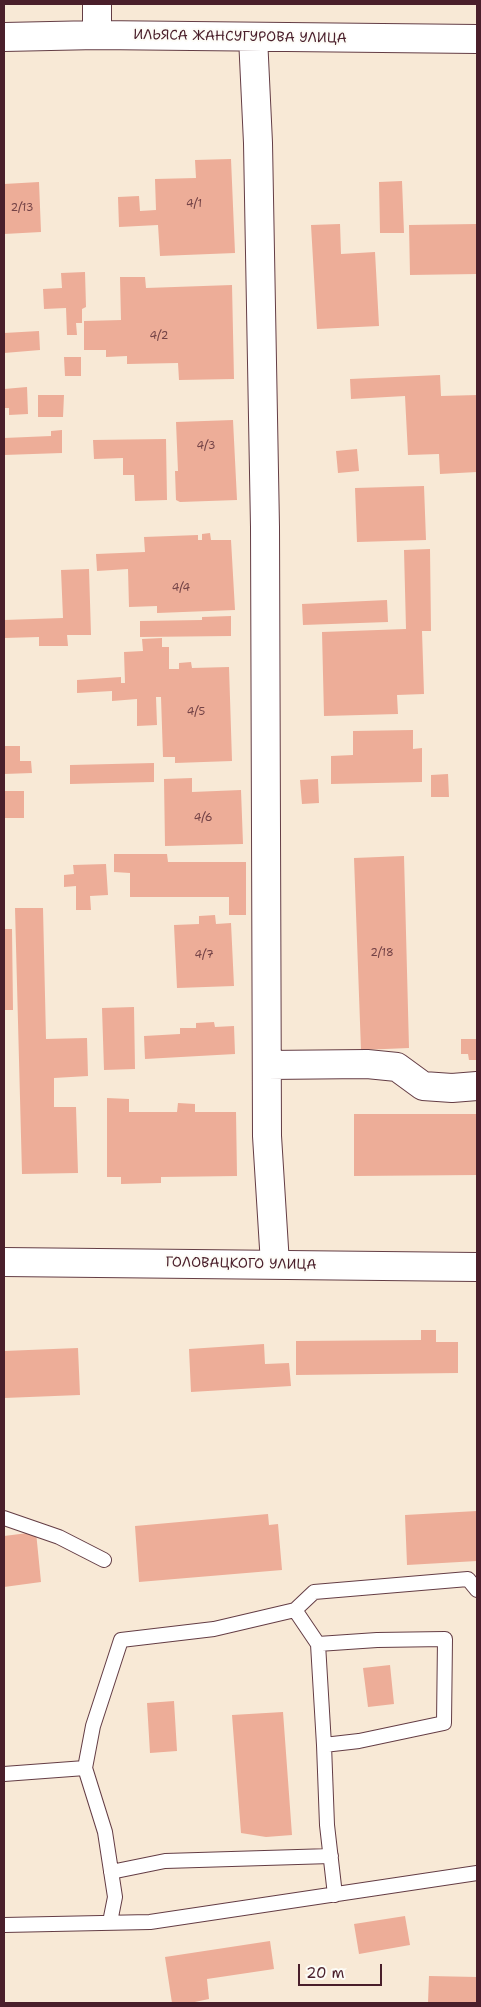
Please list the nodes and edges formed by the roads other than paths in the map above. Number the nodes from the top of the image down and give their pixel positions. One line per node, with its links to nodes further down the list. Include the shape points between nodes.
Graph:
1 (97, 4): 2 (street)
2 (97, 35): 3 (street, ИЛЬЯСА ЖАНСУГУРОВА УЛИЦА); 4 (street, ИЛЬЯСА ЖАНСУГУРОВА УЛИЦА)
3 (253, 37): 5 (street, ИЛЬЯСА ЖАНСУГУРОВА УЛИЦА); 6 (street, via 259,152 265,527)
4 (4, 38)
5 (477, 39)
6 (267, 1065): 7 (street, via 367,1064 397,1067 423,1086); 9 (street)
7 (477, 1086)
8 (4, 1262): 9 (street, ГОЛОВАЦКОГО УЛИЦА)
9 (274, 1264): 10 (street, ГОЛОВАЦКОГО УЛИЦА)
10 (477, 1267)
11 (4, 1518): 12 (lane, via 59,1537)
12 (104, 1560)
13 (477, 1590): 14 (lane, via 468,1579 314,1592)
14 (294, 1610): 15 (lane); 17 (lane, via 214,1629 121,1640 92,1726)
15 (318, 1644): 16 (lane); 16 (lane, via 445,1640 444,1724)
16 (324, 1745): 19 (lane)
17 (85, 1768): 18 (lane); 20 (lane, via 105,1832)
18 (4, 1774)
19 (331, 1856): 20 (lane, via 165,1861); 22 (lane)
20 (111, 1872): 23 (lane, via 115,1897)
21 (477, 1873): 22 (lane)
22 (335, 1895): 23 (lane, via 150,1922)
23 (110, 1922): 24 (lane)
24 (4, 1925)

